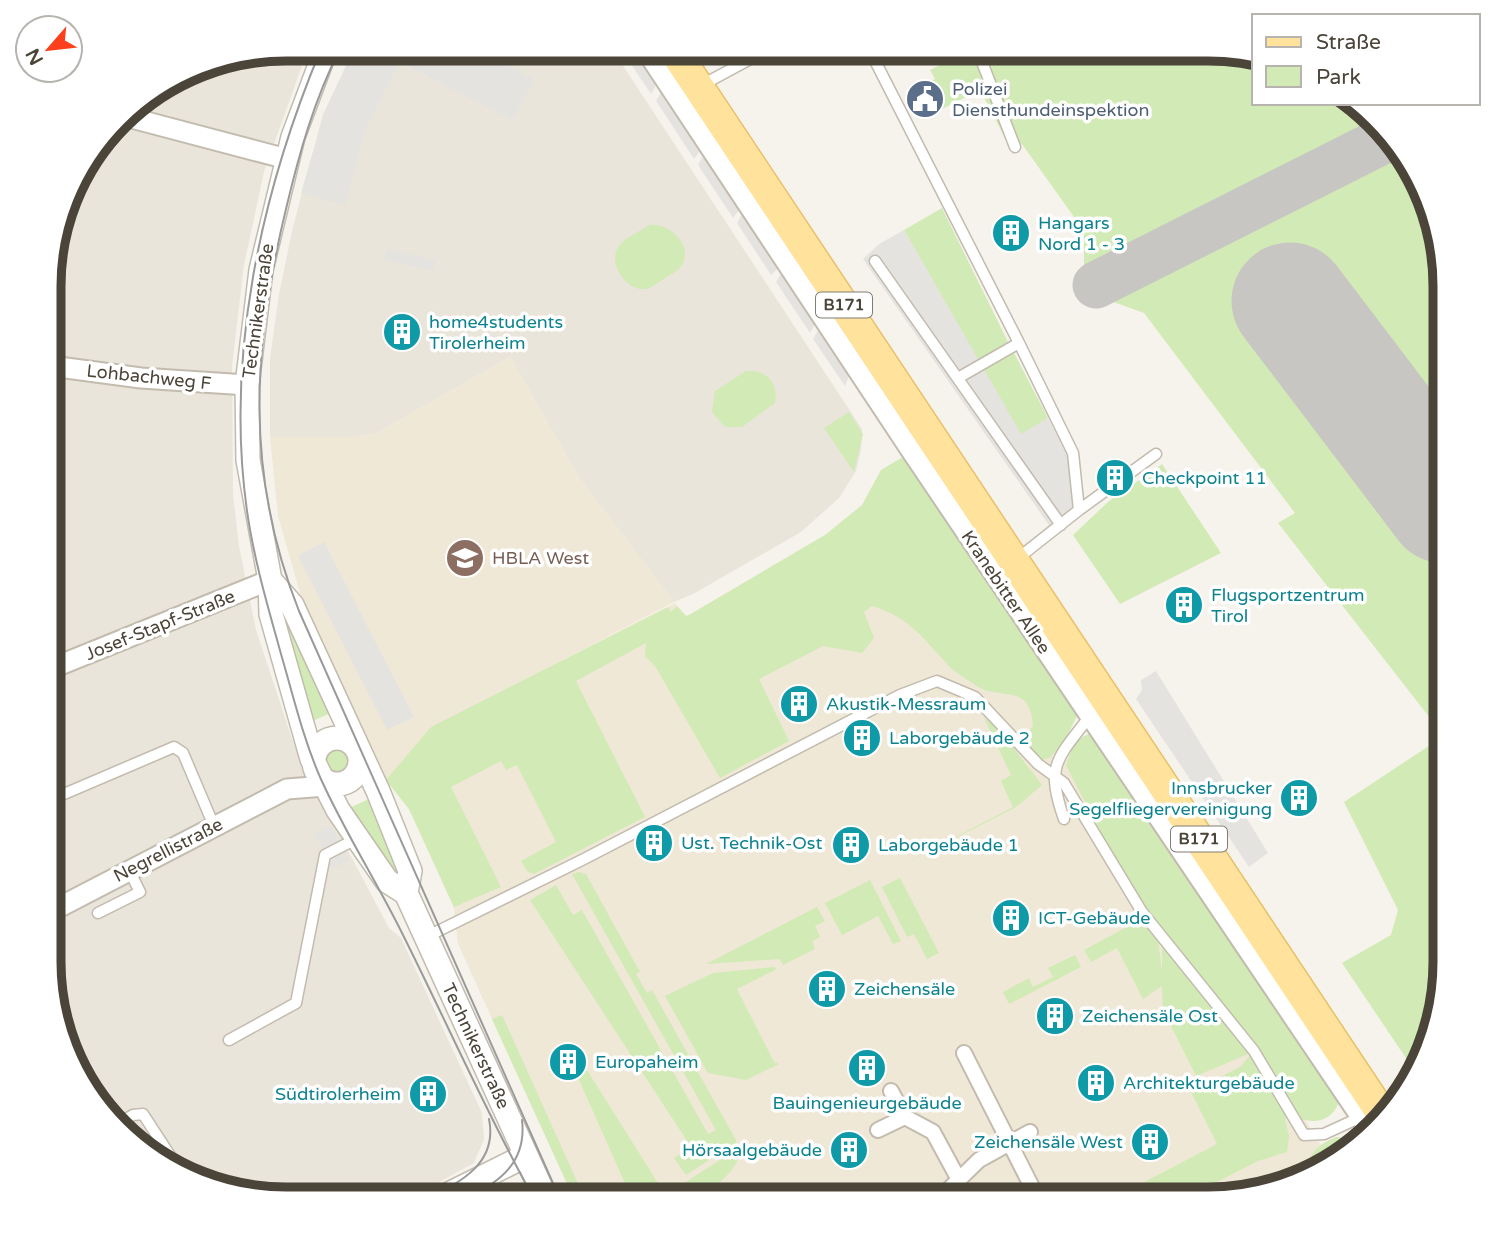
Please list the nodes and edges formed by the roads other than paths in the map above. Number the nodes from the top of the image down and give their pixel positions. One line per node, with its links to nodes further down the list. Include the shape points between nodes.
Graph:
1 (321, 62): 10 (street, Technikerstraße)
2 (654, 62): 22 (street, Kranebitter Allee)
3 (682, 62): 7 (main road, Kranebitter Allee / B171)
4 (745, 62): 7 (lane)
5 (876, 62): 12 (lane)
6 (982, 62): 9 (lane)
7 (698, 87): 19 (main road, Kranebitter Allee / B171)
8 (136, 119): 10 (street)
9 (1015, 147)
10 (287, 159): 15 (street, Technikerstraße, via 261,270)
11 (875, 261): 14 (lane)
12 (1019, 344): 14 (lane); 17 (lane, via 1073,453)
13 (61, 367): 15 (street, Lohbachweg F, via 141,379)
14 (958, 378): 18 (lane)
15 (247, 385): 20 (street, Technikerstraße, via 251,487)
16 (1156, 454): 17 (lane, Kranebitter Allee)
17 (1079, 510): 18 (lane, Kranebitter Allee)
18 (1061, 525): 19 (lane, Kranebitter Allee)
19 (1014, 561): 41 (main road, Kranebitter Allee / B171)
20 (270, 580): 21 (street, Josef-Stapf-Straße); 23 (street, Technikerstraße, via 292,604); 24 (street, Technikerstraße, via 271,614)
21 (62, 664)
22 (1090, 716): 25 (lane); 40 (street, Kranebitter Allee)
23 (359, 752): 24 (street, via 361,763 355,776); 24 (street, via 351,742 337,738 323,743); 32 (street, Technikerstraße, via 410,871)
24 (321, 771): 26 (street, Negrellistraße); 26 (street, Negrellistraße); 30 (street, Technikerstraße)
25 (1052, 772): 28 (lane); 35 (lane, via 1038,764 975,697 937,681 900,695); 43 (lane, via 1064,783 1142,912 1254,1051 1304,1135)
26 (287, 789): 29 (street, Negrellistraße)
27 (62, 795): 29 (lane, via 174,747 183,753)
28 (1064, 819)
29 (214, 826): 31 (street, Negrellistraße)
30 (358, 838): 32 (street, Technikerstraße, via 387,881); 36 (lane, via 325,855 296,1003)
31 (129, 870): 33 (street, Negrellistraße); 34 (lane, via 140,892)
32 (406, 893): 35 (street, Technikerstraße)
33 (62, 906)
34 (98, 913)
35 (426, 937): 48 (street, Technikerstraße)
36 (229, 1040)
37 (964, 1053): 46 (street)
38 (891, 1091): 39 (street)
39 (905, 1117): 44 (street); 49 (street, via 933,1132)
40 (1369, 1118)
41 (1370, 1118)
42 (126, 1119): 47 (lane, via 143,1114)
43 (1363, 1124)
44 (878, 1130)
45 (1031, 1132): 46 (street)
46 (1010, 1143): 49 (street, via 979,1160); 51 (street)
47 (169, 1153)
48 (525, 1156): 52 (street); 53 (street, Technikerstraße)
49 (959, 1181): 50 (street)
50 (953, 1186)
51 (1032, 1186)
52 (463, 1187)
53 (540, 1187)

